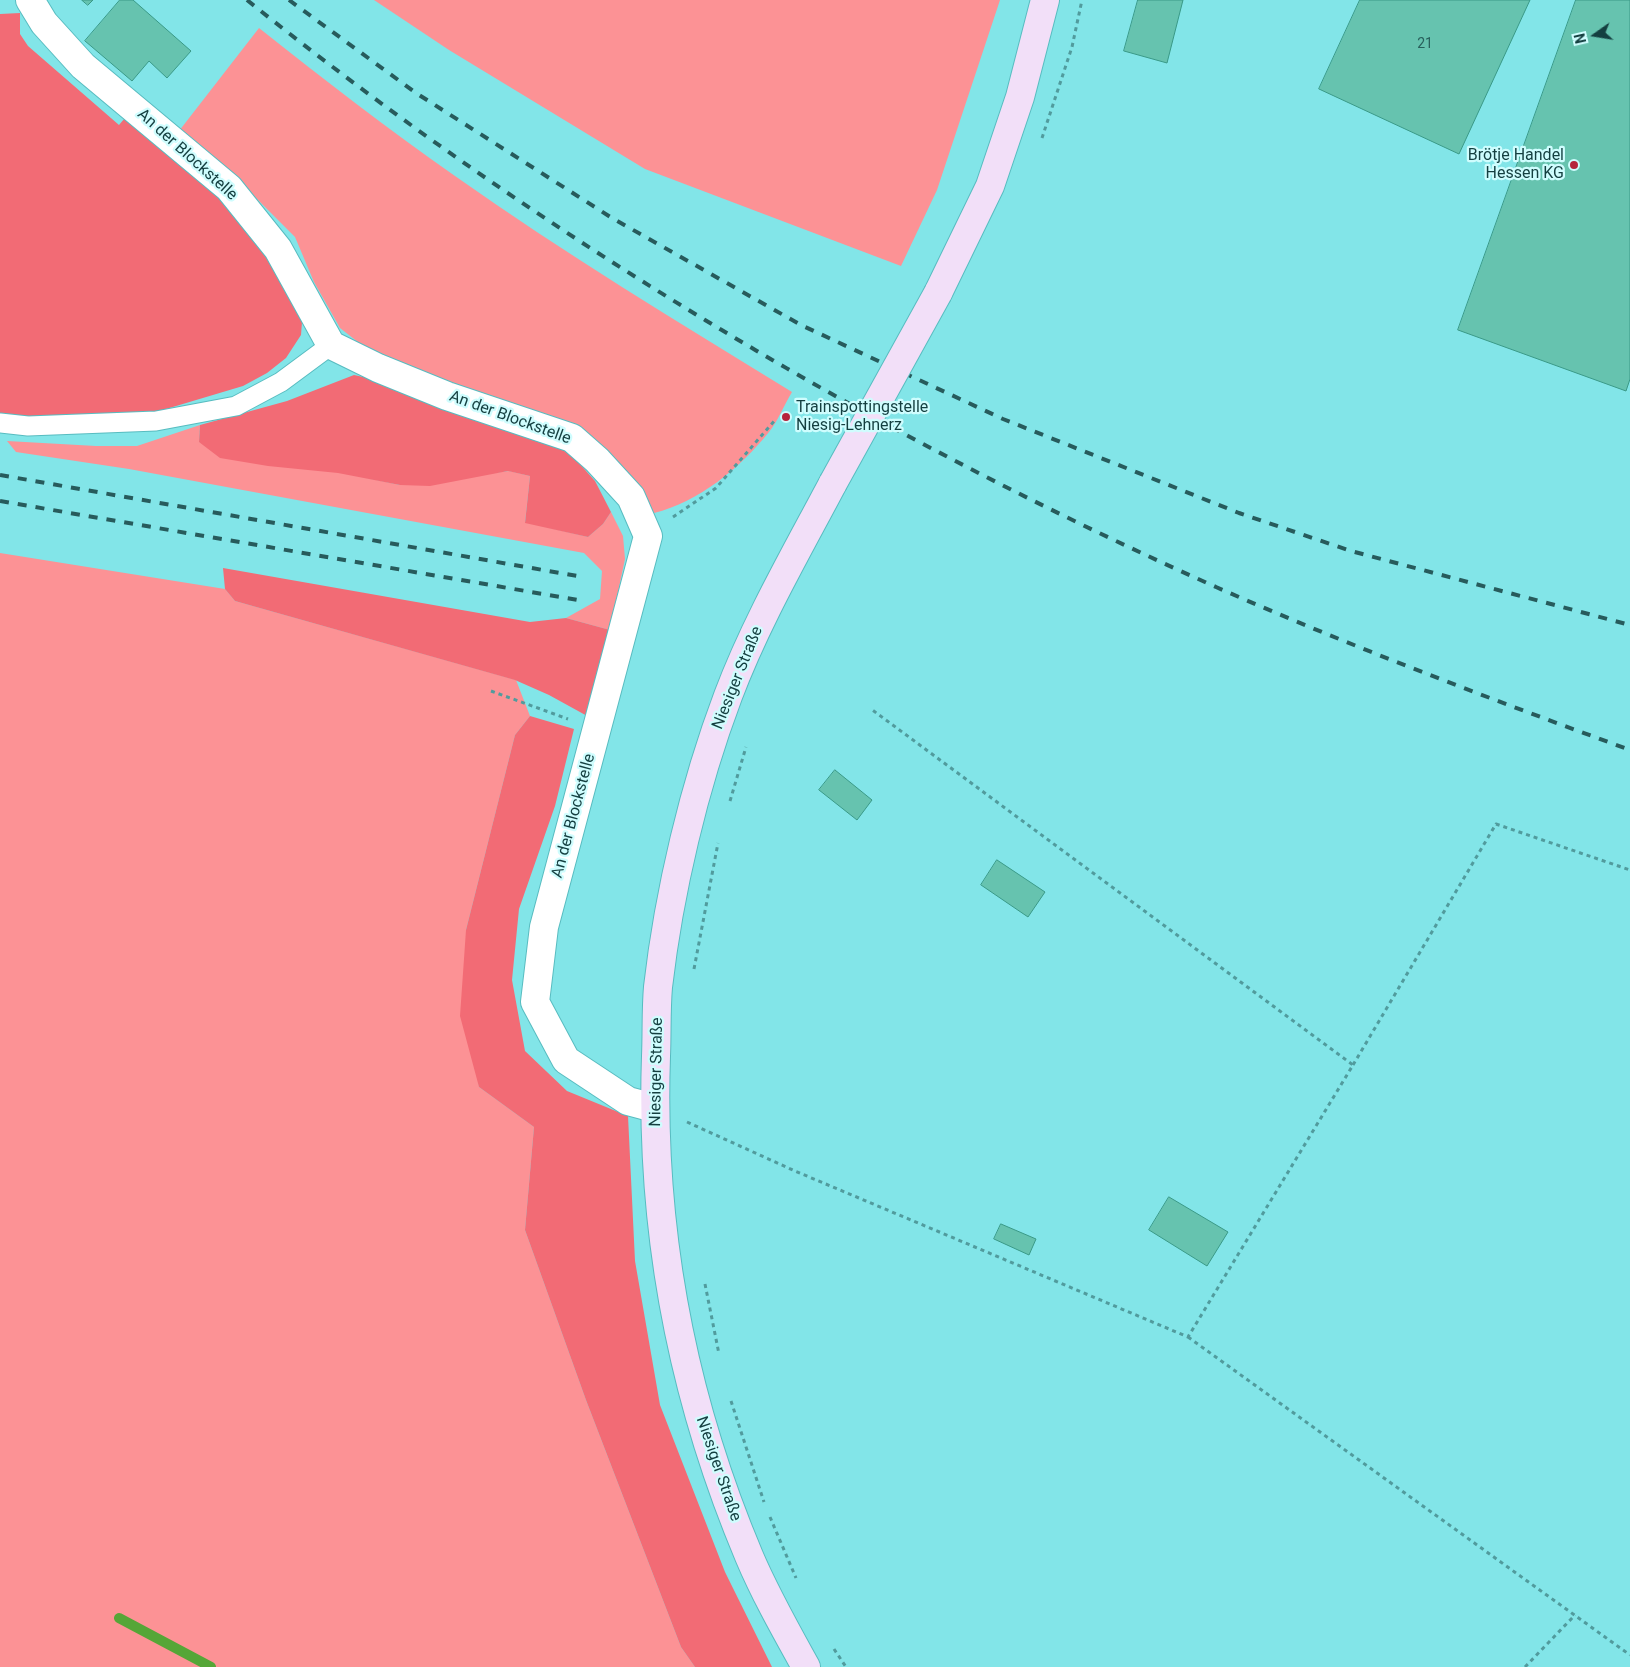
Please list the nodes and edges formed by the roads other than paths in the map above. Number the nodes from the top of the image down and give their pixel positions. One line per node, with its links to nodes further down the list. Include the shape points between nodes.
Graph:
1 (30, 0): 3 (street, An der Blockstelle, via 44,23 83,66 229,188 278,249)
2 (1045, 0): 5 (main road, Niesiger Straße, bridge, via 1020,98 990,186 938,293 762,619 729,696 685,842 658,989)
3 (331, 345): 4 (lane, via 281,382 236,406 156,422 28,426); 5 (street, An der Blockstelle, via 447,396 572,438 630,497 648,536 544,927 535,1002 566,1060 628,1101)
4 (0, 423)
5 (654, 1108): 6 (main road, Niesiger Straße, via 662,1238 686,1369 709,1447 750,1559)
6 (806, 1667)

